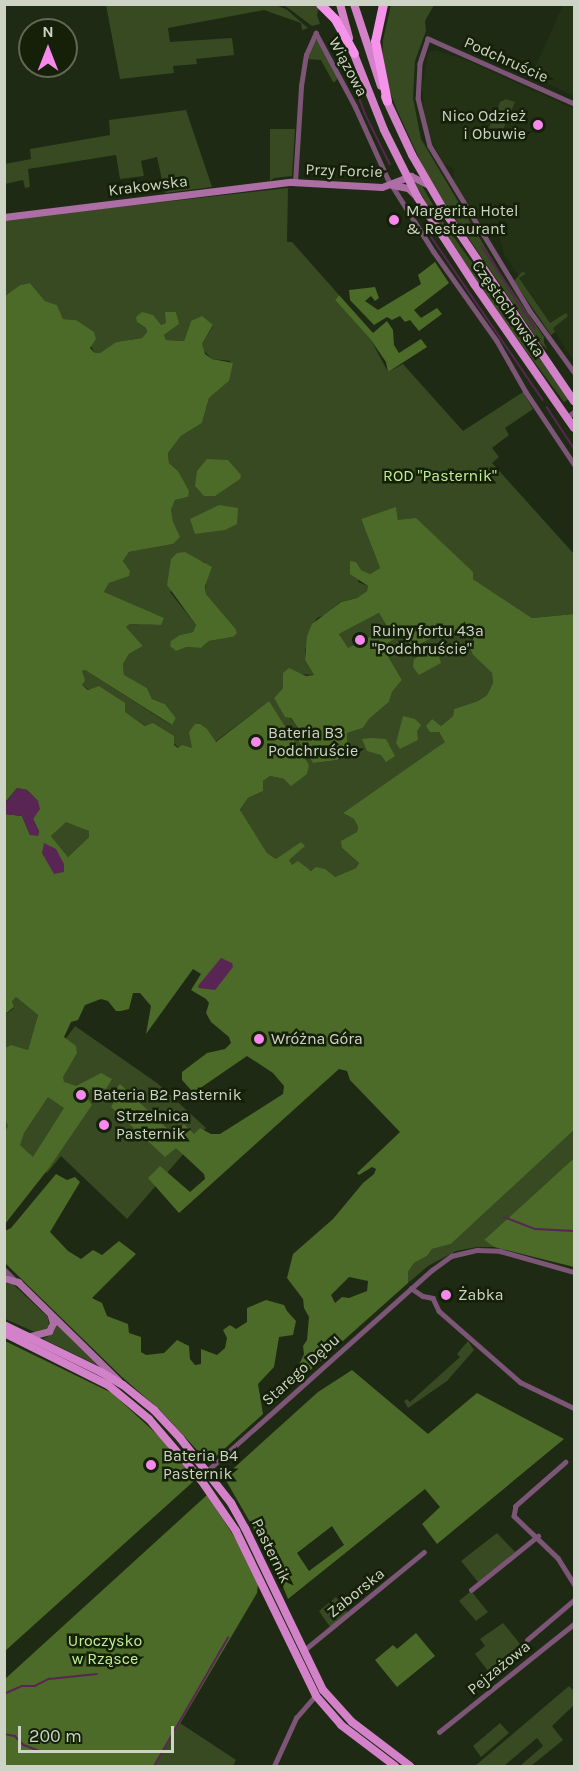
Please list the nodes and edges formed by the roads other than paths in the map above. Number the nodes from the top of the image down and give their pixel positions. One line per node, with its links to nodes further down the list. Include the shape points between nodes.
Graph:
1 (321, 4): 5 (highway)
2 (340, 4): 5 (main road, Częstochowska)
3 (354, 4): 6 (main road, Częstochowska)
4 (383, 4): 6 (highway, via 376,27 376,49)
5 (354, 53): 8 (main road, Częstochowska)
6 (387, 101): 11 (main road, Częstochowska)
7 (574, 104): 14 (street, Podchruście, via 428,39 420,64 418,98 430,146 530,311)
8 (406, 177): 10 (street, Przy Forcie); 11 (street, Przy Forcie, via 419,178); 12 (main road, Częstochowska)
9 (295, 182): 10 (street, Przy Forcie, via 382,188); 10 (street, Wiązowa, via 303,73 316,33); 13 (street, Krakowska)
10 (392, 185): 12 (street, Przy Forcie, via 408,188); 19 (street)
11 (429, 186): 15 (main road, Częstochowska)
12 (418, 198): 17 (main road, Częstochowska)
13 (4, 217)
14 (574, 372)
15 (574, 401)
16 (574, 412): 17 (street)
17 (567, 417): 18 (main road, Częstochowska)
18 (574, 428)
19 (574, 464)
20 (4, 1269): 23 (street)
21 (574, 1272): 24 (street, Starego Dębu, via 500,1251 477,1250 451,1256)
22 (4, 1278): 23 (street)
23 (18, 1282): 25 (street)
24 (411, 1288): 30 (street, via 434,1298 439,1311 520,1382); 32 (street, Starego Dębu)
25 (50, 1313): 28 (street, via 50,1331); 29 (street)
26 (4, 1325): 28 (main road, Pasternik)
27 (4, 1333): 34 (main road, Pasternik, via 115,1390 149,1419)
28 (27, 1337): 29 (main road, Pasternik)
29 (123, 1385): 32 (main road, Pasternik, via 154,1410)
30 (574, 1408)
31 (566, 1462): 35 (street, via 516,1506 514,1516)
32 (207, 1471): 33 (main road, Pasternik)
33 (218, 1486): 34 (main road, via 210,1484); 42 (main road, Pasternik, via 250,1536)
34 (209, 1491): 44 (main road, Pasternik, via 250,1557)
35 (538, 1536): 37 (street); 38 (street)
36 (424, 1552): 42 (street, Zaborska)
37 (574, 1584)
38 (471, 1590)
39 (574, 1600): 41 (street)
40 (574, 1624): 45 (street, Pejzażowa)
41 (527, 1640)
42 (303, 1651): 43 (main road, Pasternik)
43 (323, 1690): 44 (street); 48 (main road, Pasternik, via 352,1722)
44 (316, 1696): 46 (street, via 296,1718); 47 (main road, Pasternik, via 341,1725)
45 (439, 1732)
46 (274, 1767)
47 (395, 1767)
48 (410, 1767)

